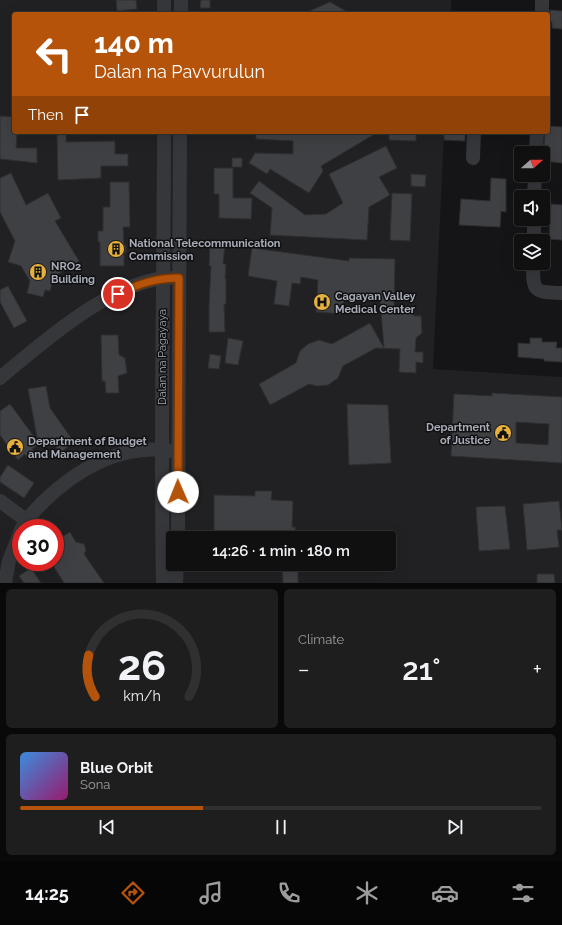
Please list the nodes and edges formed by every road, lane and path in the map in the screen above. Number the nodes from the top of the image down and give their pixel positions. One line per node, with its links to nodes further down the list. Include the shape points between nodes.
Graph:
1 (164, 0): 4 (street)
2 (181, 0): 5 (street)
3 (542, 0): 6 (street)
4 (164, 12)
5 (181, 12)
6 (542, 12)
7 (164, 134): 14 (street, Dalan na Pagayaya)
8 (180, 134): 15 (street, Dalan na Pagayaya)
9 (474, 134): 12 (street)
10 (537, 134): 11 (street)
11 (536, 146)
12 (473, 158)
13 (533, 270): 16 (street, via 533,282 537,290)
14 (162, 278): 15 (street); 17 (street, via 131,287 77,317); 18 (street, Dalan na Pagayaya)
15 (179, 278): 19 (street, Dalan na Pagayaya)
16 (562, 293)
17 (0, 378)
18 (162, 449): 19 (street); 22 (street, via 118,455 96,462 76,474 52,494); 27 (street, Dalan na Pagayaya)
19 (178, 452): 23 (street, Dalan na Pagayaya)
20 (0, 501): 21 (street)
21 (17, 519)
22 (29, 519)
23 (178, 531)
24 (12, 554): 26 (street)
25 (177, 571): 28 (street)
26 (5, 583)
27 (163, 583)
28 (176, 583)

